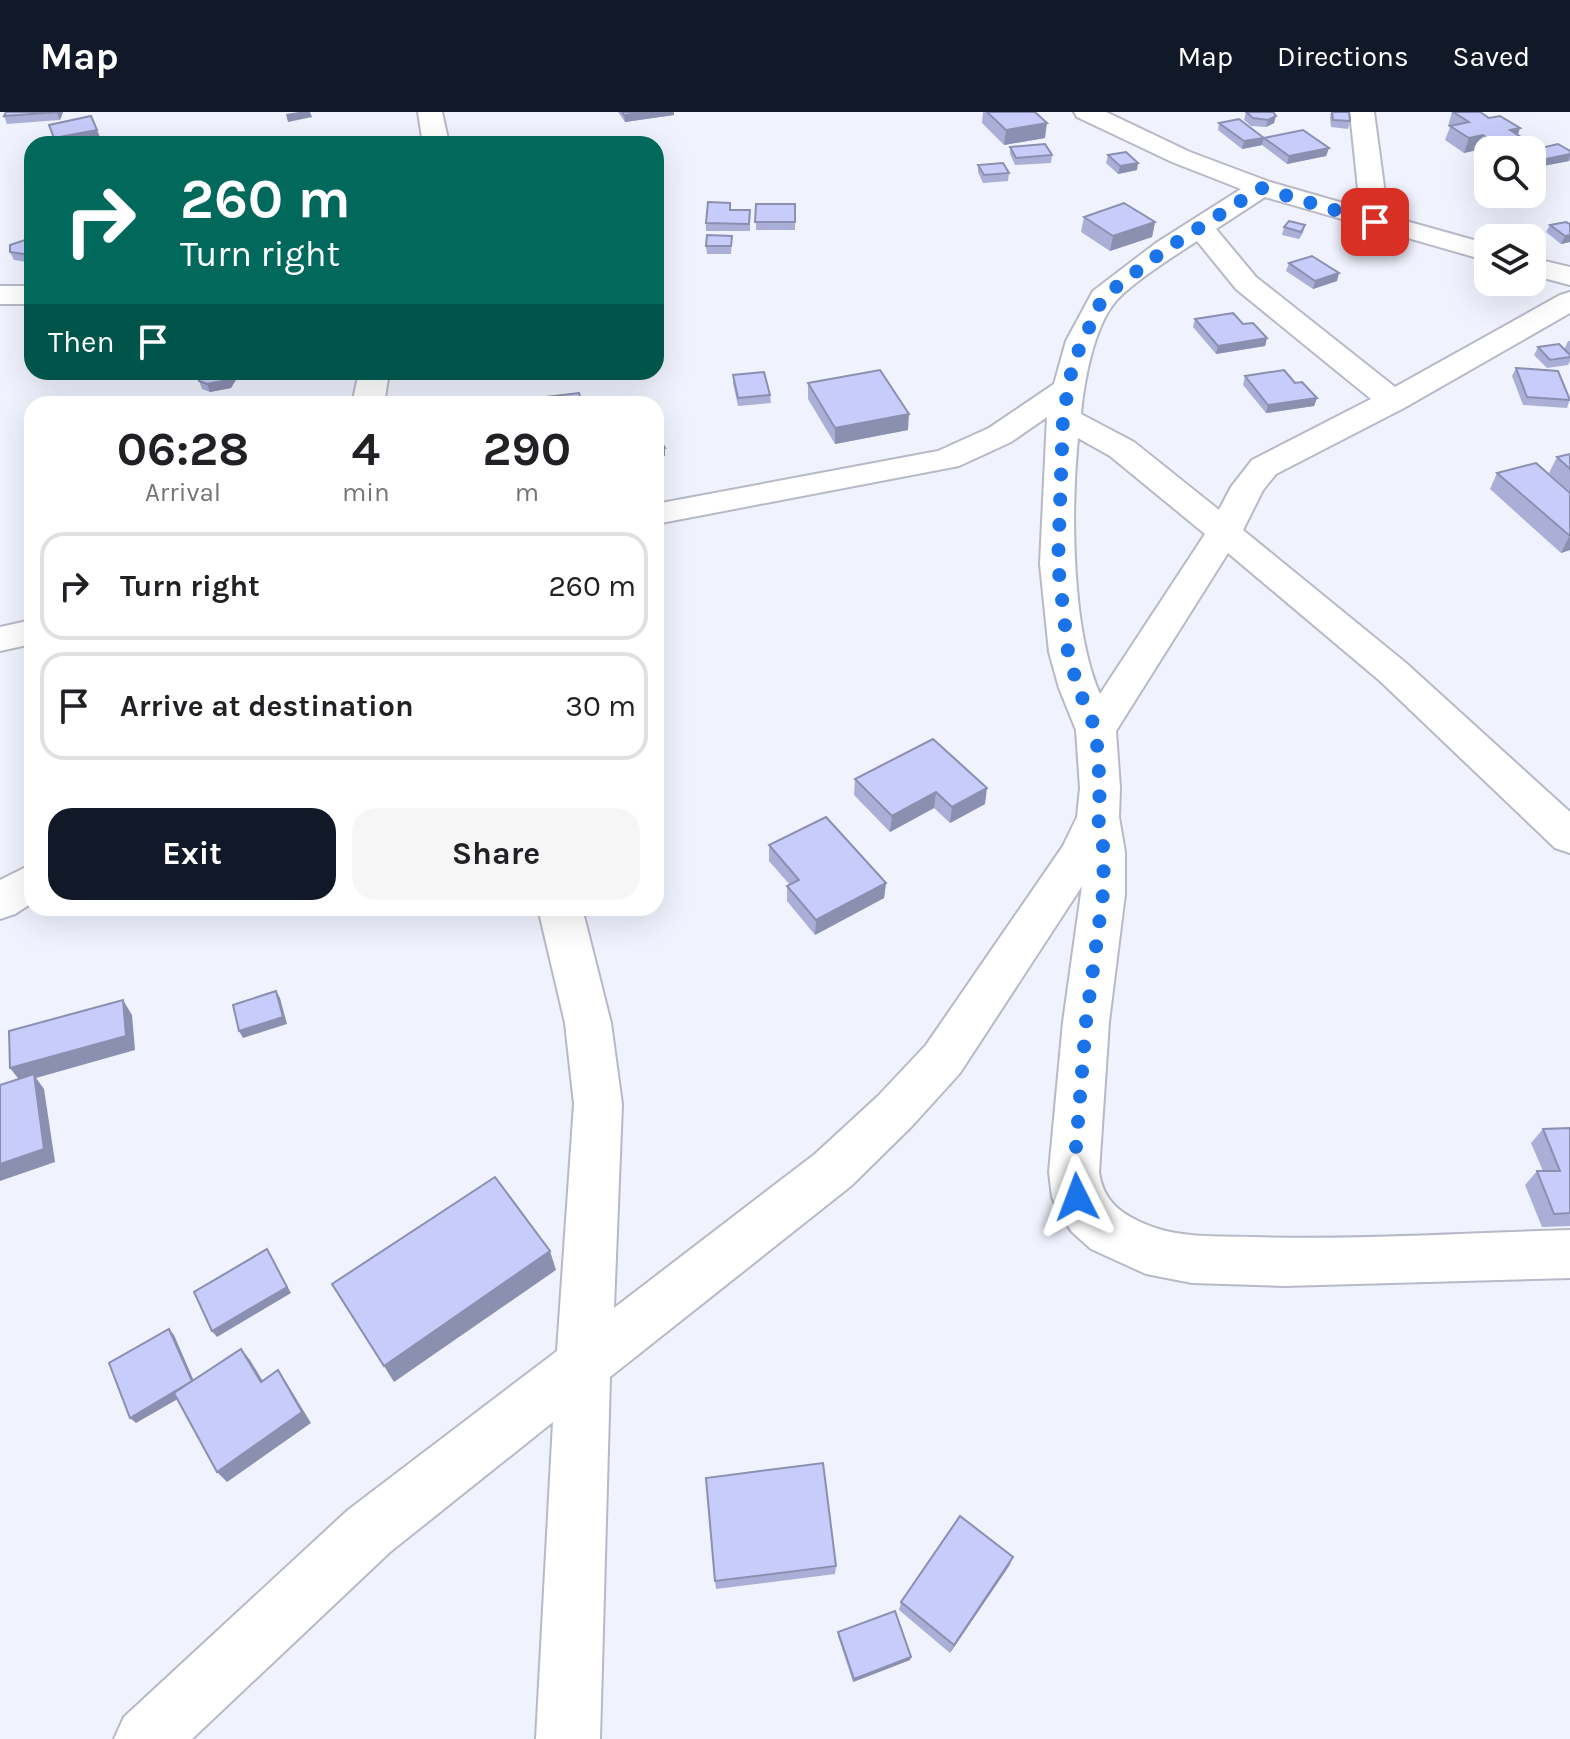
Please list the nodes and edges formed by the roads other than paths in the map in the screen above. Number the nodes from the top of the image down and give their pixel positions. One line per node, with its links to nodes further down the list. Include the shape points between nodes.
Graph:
1 (430, 112): 4 (street)
2 (1086, 112): 5 (street)
3 (1362, 112): 6 (street)
4 (434, 136)
5 (1261, 188): 6 (street); 7 (street)
6 (1375, 222): 8 (street)
7 (1200, 228): 14 (street, via 1246,283); 15 (street, via 1103,297 1081,341)
8 (1474, 249)
9 (1546, 270): 10 (street)
10 (1570, 276)
11 (0, 295): 12 (street)
12 (24, 295)
13 (1570, 301): 14 (street)
14 (1393, 401): 17 (street, via 1264,467)
15 (1066, 402): 16 (street, via 947,459); 17 (street); 20 (street, via 1058,564 1068,652)
16 (664, 512)
17 (1224, 532): 20 (street); 22 (street, via 1393,672)
18 (24, 634): 19 (street)
19 (0, 639)
20 (1096, 730): 21 (street)
21 (1098, 817): 26 (street, via 1103,894 1074,1172 1077,1197 1090,1216 1146,1250 1192,1259 1284,1262); 27 (street, via 1080,854 952,1046 905,1101 833,1170)
22 (1570, 837)
23 (24, 886): 24 (street)
24 (0, 902)
25 (562, 916): 27 (street, via 588,1023 598,1104)
26 (1570, 1254)
27 (583, 1366): 28 (street, via 369,1531); 29 (street)
28 (146, 1739)
29 (568, 1739)

